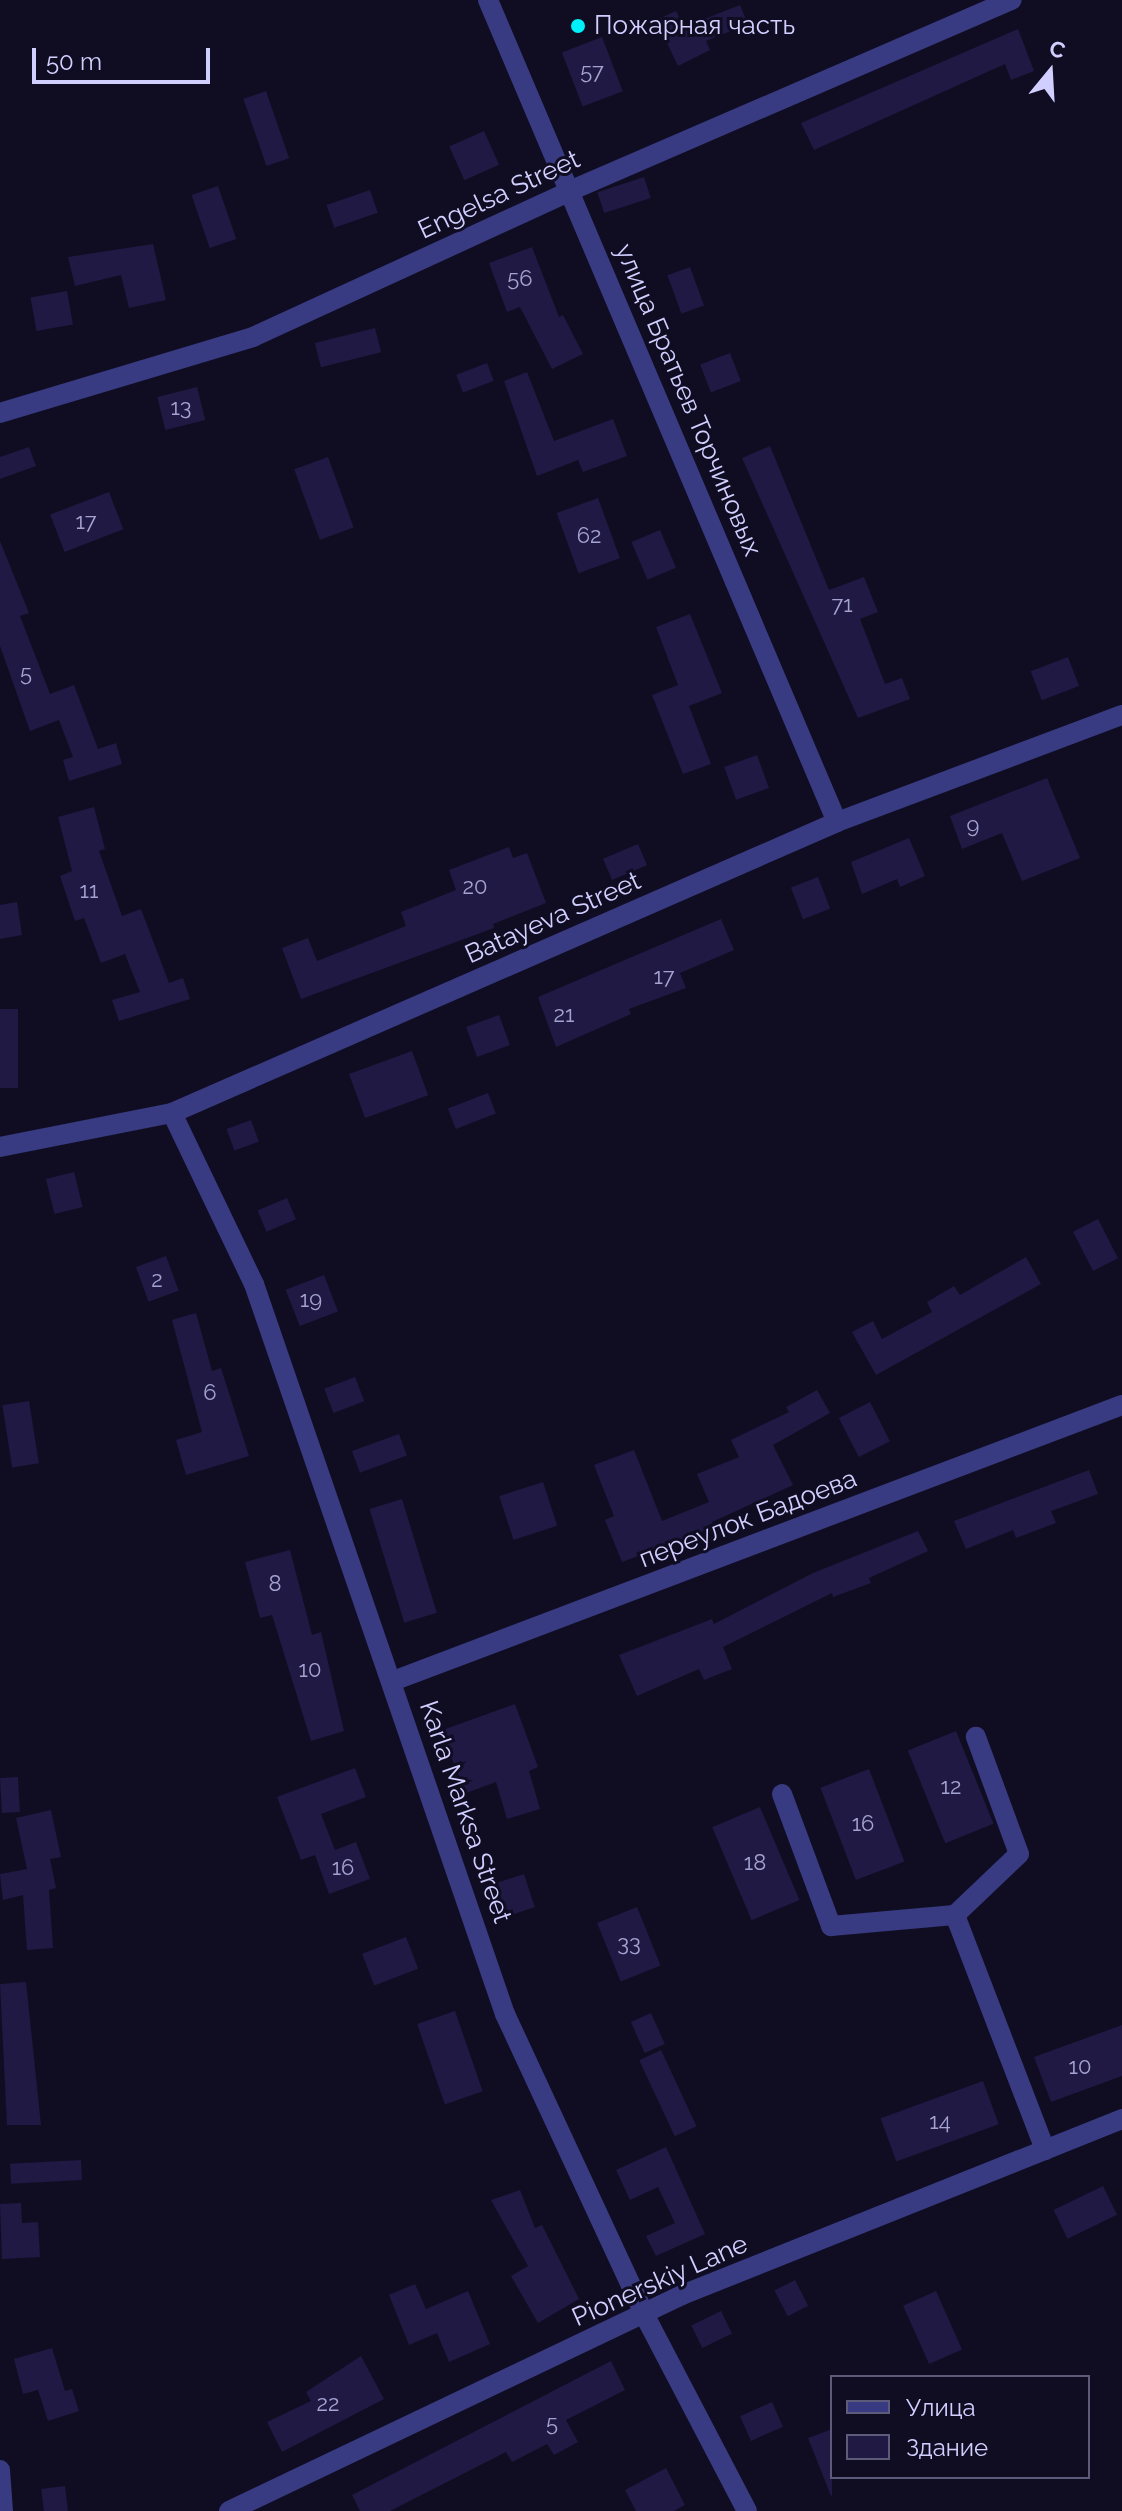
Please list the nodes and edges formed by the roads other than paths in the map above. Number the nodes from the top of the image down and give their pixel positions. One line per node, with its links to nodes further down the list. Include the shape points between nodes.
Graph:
1 (488, 0): 3 (street, улица Братьев Торчиновых)
2 (1012, 0): 3 (street, Engelsa Street)
3 (572, 190): 4 (street, Engelsa Street, via 253,337); 6 (street, улица Братьев Торчиновых)
4 (0, 413)
5 (1122, 715): 6 (street, Batayeva Street)
6 (837, 822): 7 (street, Batayeva Street)
7 (172, 1113): 8 (street, Batayeva Street); 10 (street, Karla Marksa Street, via 254,1284)
8 (0, 1147)
9 (1122, 1405): 10 (street, переулок Бадоева)
10 (393, 1681): 16 (street, Karla Marksa Street, via 505,2014)
11 (976, 1737): 13 (street, via 1019,1854)
12 (782, 1794): 13 (street, via 831,1926)
13 (955, 1915): 15 (street)
14 (1120, 2125): 15 (street, Pionerskiy Lane)
15 (1045, 2150): 16 (street, Pionerskiy Lane)
16 (644, 2314): 19 (street, Pionerskiy Lane); 20 (street, Karla Marksa Street)
17 (0, 2470): 18 (street)
18 (3, 2511)
19 (229, 2511)
20 (747, 2511)

